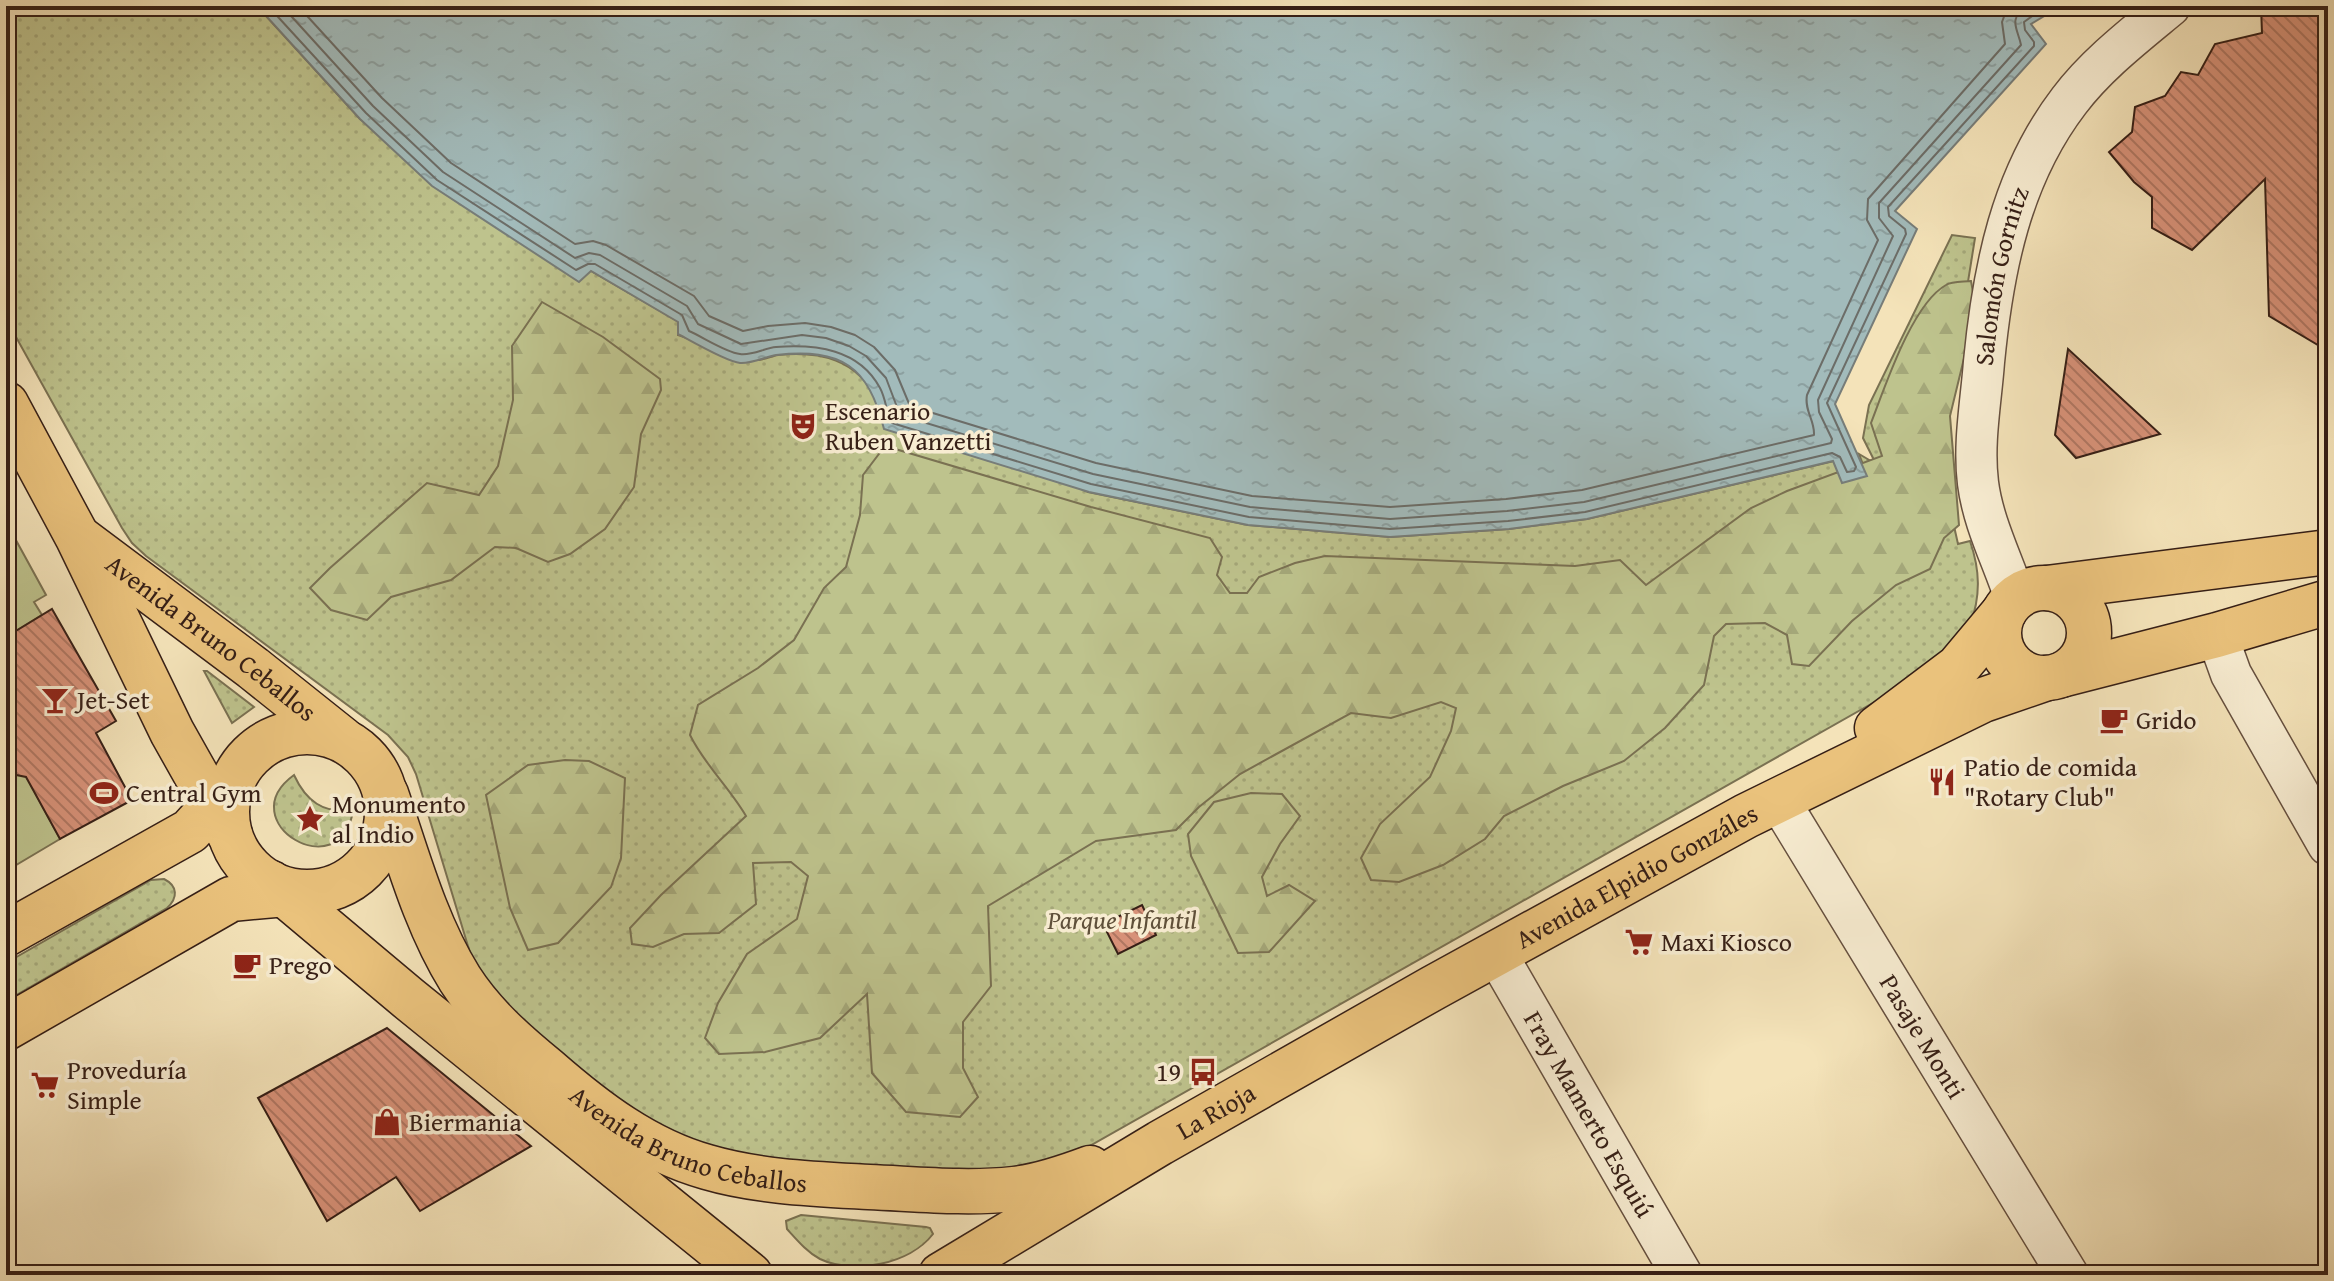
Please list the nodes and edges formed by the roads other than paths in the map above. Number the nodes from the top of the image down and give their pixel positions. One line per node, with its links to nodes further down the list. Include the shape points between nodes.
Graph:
1 (2170, 6): 5 (street, Salomón Gornitz, via 2069,100 2030,163 2006,230 1986,342 1976,451 1984,509)
2 (6, 404): 3 (main road, Avenida Bruno Ceballos)
3 (77, 536): 9 (main road, Avenida Bruno Ceballos); 12 (main road, Avenida Bruno Ceballos, via 172,732)
4 (2328, 552): 5 (main road)
5 (2022, 599): 8 (main road, via 1999,624 2002,651 2020,671 2033,677); 8 (main road, via 2061,591 2083,611 2088,640 2083,655); 11 (main road, Avenida Elpidio Gonzáles, via 1935,686)
6 (2328, 602): 7 (main road, Avenida Elpidio Gonzáles)
7 (2217, 635): 8 (main road, Avenida Elpidio Gonzáles); 13 (street, via 2231,674)
8 (2054, 676): 11 (main road, Avenida Elpidio Gonzáles, via 1983,700)
9 (344, 740): 10 (main road, via 377,772); 12 (main road, via 306,732 269,742 240,767)
10 (386, 794): 14 (main road, via 384,836 362,871 325,891); 18 (main road, Avenida Bruno Ceballos, via 448,957 480,1006 582,1100 676,1157 766,1179 939,1190 1015,1188 1071,1175)
11 (1778, 799): 16 (main road, Avenida Elpidio Gonzáles); 22 (street, Pasaje Monti)
12 (225, 809): 14 (main road, via 239,855 253,871); 15 (main road)
13 (2328, 845)
14 (286, 890): 17 (main road, via 231,899); 19 (main road, Avenida Bruno Ceballos)
15 (6, 934)
16 (1496, 953): 18 (main road, La Rioja); 21 (street, Fray Mamerto Esquiú)
17 (6, 1028)
18 (1160, 1143): 20 (main road, La Rioja)
19 (750, 1275)
20 (941, 1275)
21 (1682, 1275)
22 (2068, 1275)

